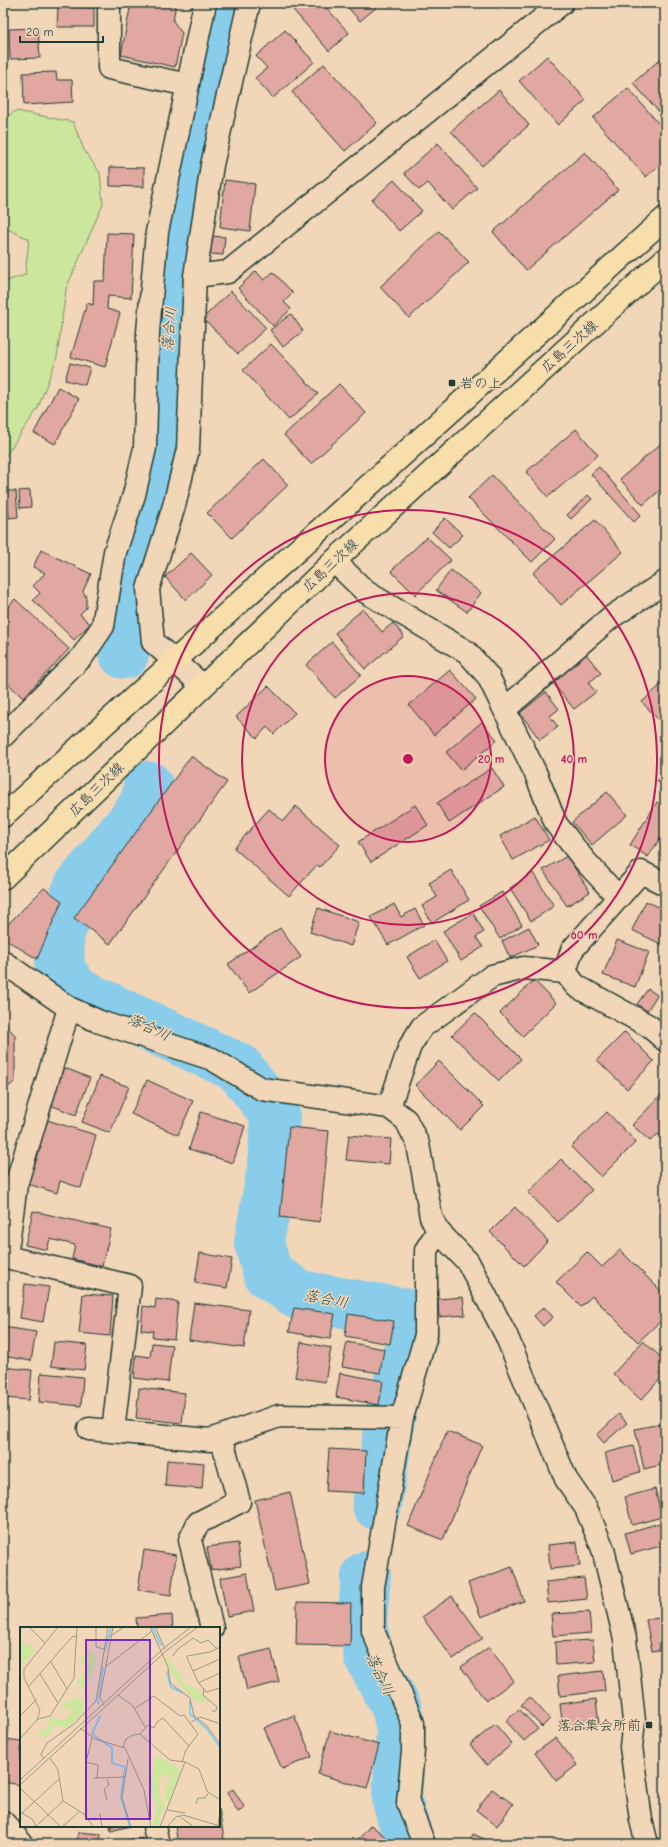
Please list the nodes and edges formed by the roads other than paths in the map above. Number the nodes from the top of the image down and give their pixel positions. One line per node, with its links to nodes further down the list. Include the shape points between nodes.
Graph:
1 (109, 3): 5 (street, via 109,68)
2 (205, 3): 5 (street)
3 (249, 3): 8 (street, via 212,165)
4 (562, 3): 8 (street, via 228,272)
5 (188, 85): 14 (street, via 157,232 148,332 145,448 134,495 115,552 103,626 82,657)
6 (665, 218): 11 (main road)
7 (665, 259): 9 (main road, 広島三次線)
8 (194, 276): 11 (street, via 188,449 174,506 148,589 153,642)
9 (334, 561): 12 (main road, 広島三次線); 13 (street, via 366,592 466,652 488,676)
10 (665, 582): 13 (street, via 610,618)
11 (176, 660): 12 (street); 15 (main road)
12 (203, 686): 16 (main road, 広島三次線)
13 (505, 710): 18 (street, via 535,772 556,824)
14 (3, 736)
15 (3, 816)
16 (3, 878)
17 (665, 884): 18 (street, via 641,872)
18 (618, 897): 20 (street, via 572,950)
19 (3, 962): 21 (street)
20 (565, 972): 22 (street, via 576,986 649,1026); 23 (street, via 524,968 492,976 422,1027 410,1046)
21 (69, 1008): 23 (street, via 100,1022 212,1059 262,1089); 27 (street, via 16,1185 6,1257 130,1286)
22 (665, 1040)
23 (389, 1107): 24 (street, via 406,1120 418,1144 431,1217)
24 (438, 1231): 25 (street, via 426,1250 426,1335); 35 (street, via 468,1262 506,1335 566,1479 586,1508 603,1549 625,1639 634,1721 631,1747 641,1820)
25 (402, 1418): 28 (street, via 279,1416); 34 (street, via 373,1587 373,1631 413,1723 408,1803)
26 (89, 1429): 27 (street)
27 (113, 1431): 28 (street, via 210,1440)
28 (221, 1436): 29 (street, via 239,1502 198,1523 190,1540)
29 (212, 1627)
30 (3, 1822): 32 (street)
31 (154, 1827): 33 (street)
32 (22, 1844)
33 (158, 1844)
34 (424, 1844)
35 (647, 1844)

